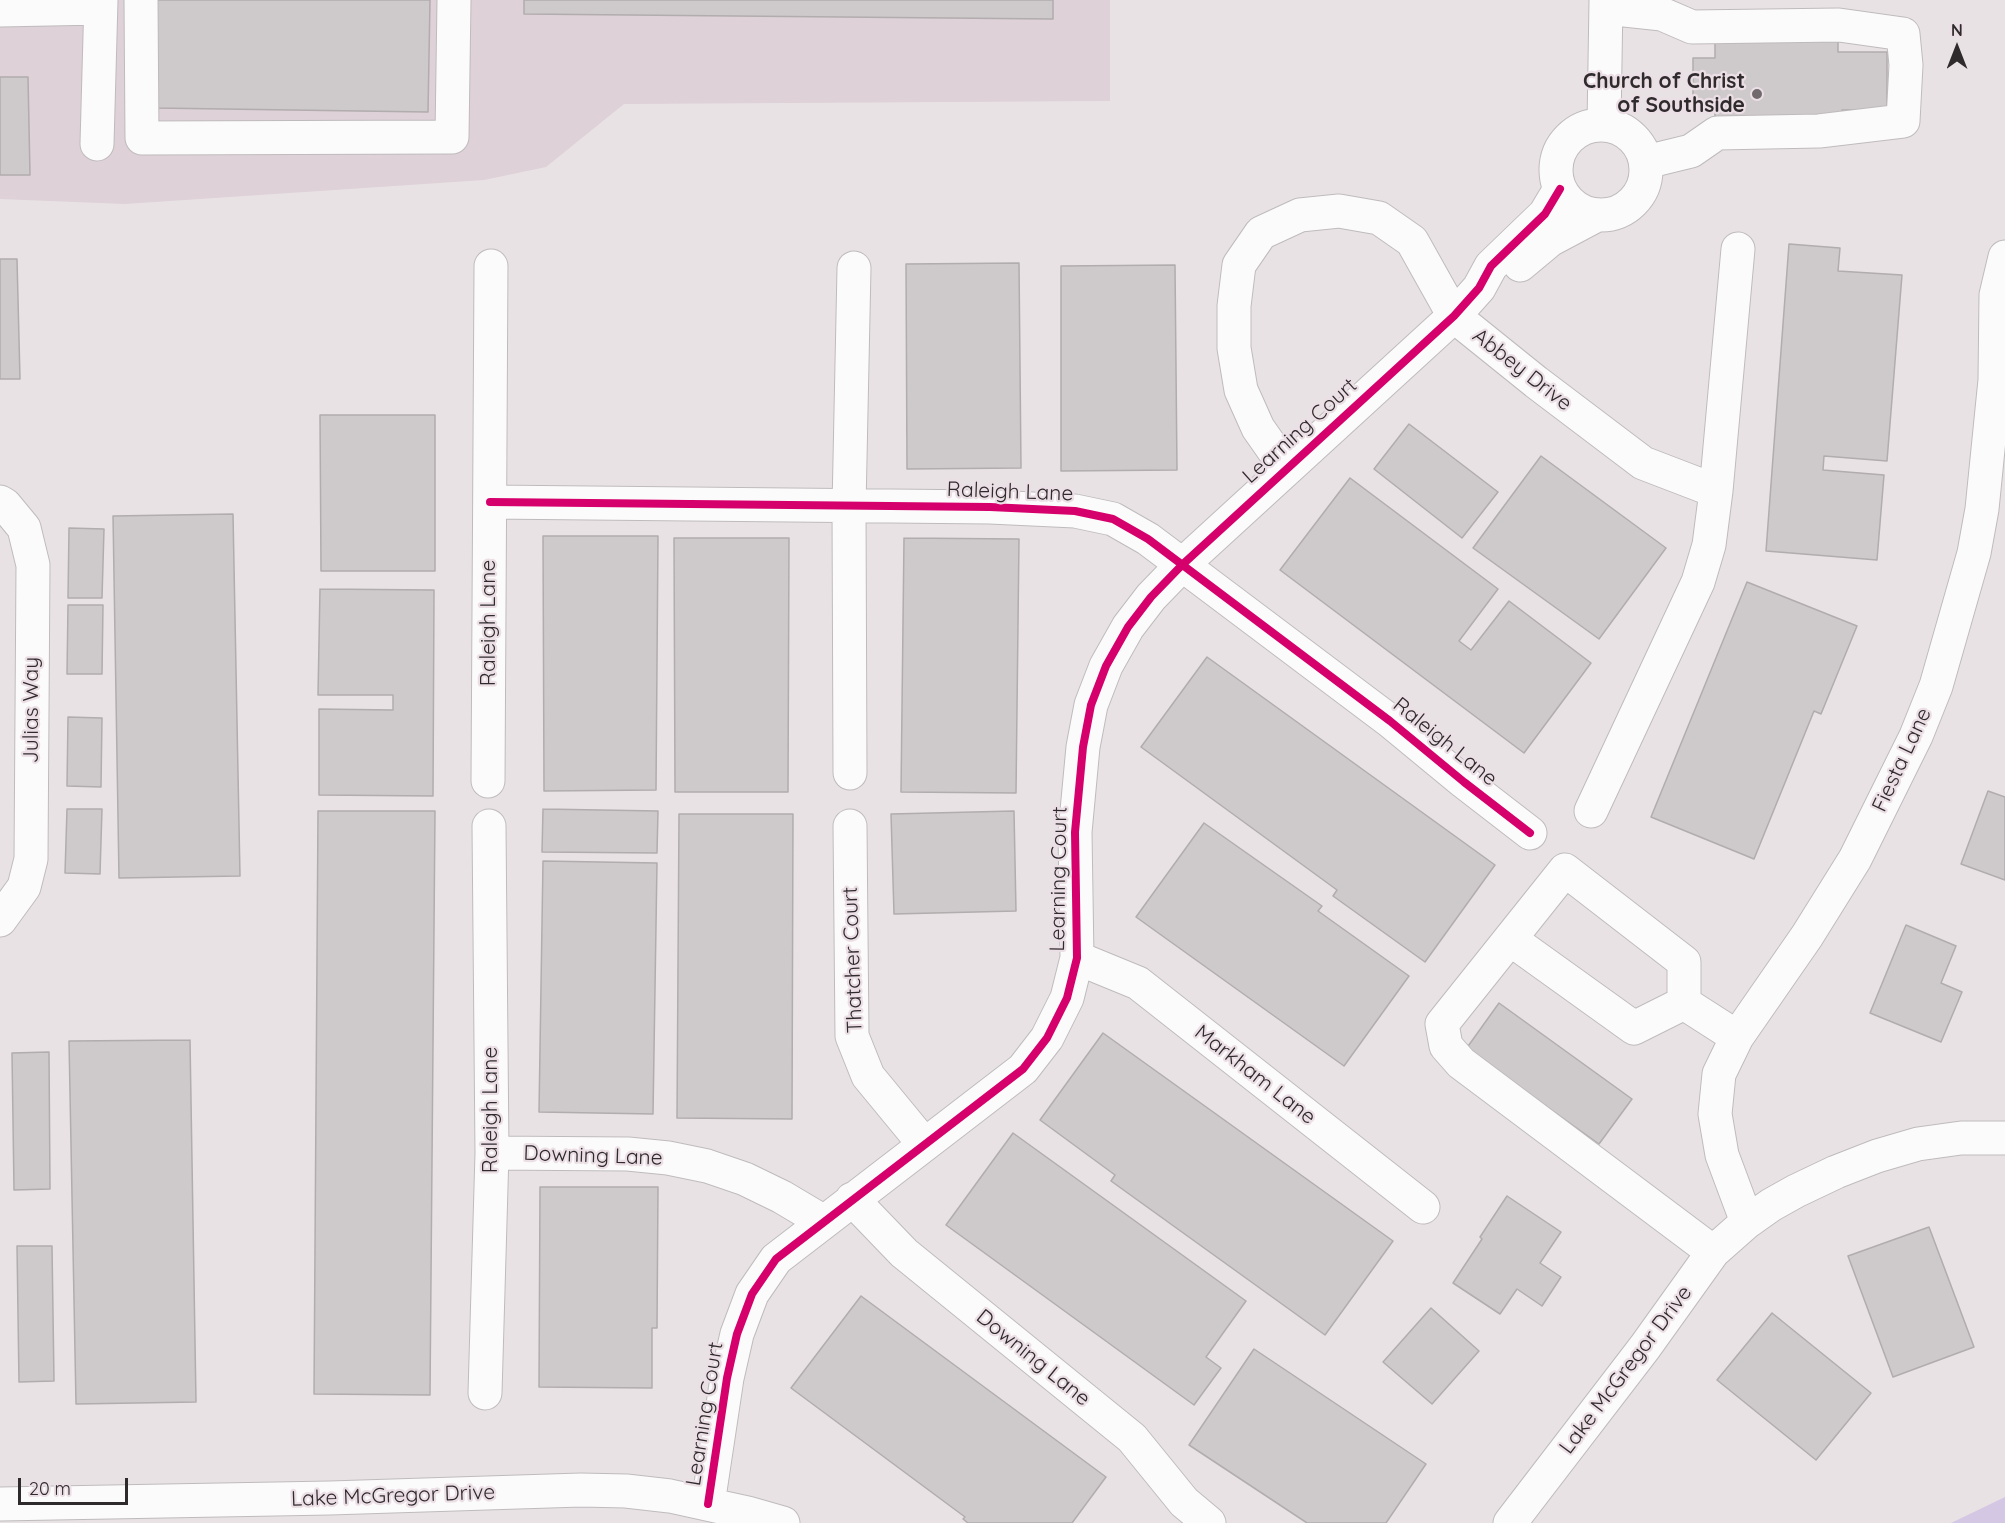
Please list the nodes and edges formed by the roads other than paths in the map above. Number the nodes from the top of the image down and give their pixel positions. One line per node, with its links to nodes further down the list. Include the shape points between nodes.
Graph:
1 (141, 0): 2 (street, via 142,138 452,137)
2 (454, 0)
3 (100, 4): 5 (street); 7 (street)
4 (1606, 4): 6 (street); 8 (street, via 1662,14 1692,27 1839,25 1903,34 1903,121 1819,131 1717,133 1691,151)
5 (0, 10)
6 (1605, 125): 8 (street, via 1631,136); 9 (street, via 1590,126 1565,142 1556,169)
7 (97, 144)
8 (1646, 162): 10 (street, Learning Court, via 1644,184 1632,204 1619,212)
9 (1560, 189): 10 (street, via 1575,207); 15 (street, Learning Court, via 1545,214 1491,266)
10 (1597, 215): 15 (street, Learning Court, via 1550,240 1505,277)
11 (1738, 249): 18 (street)
12 (2005, 257): 33 (street, Fiesta Lane, via 1996,295 1995,380 1982,509 1974,553 1936,686 1916,736 1855,859)
13 (491, 266): 20 (street, Raleigh Lane)
14 (854, 268): 21 (street)
15 (1479, 288): 16 (street, Learning Court)
16 (1454, 316): 17 (street, Learning Court); 17 (street, Abbey Drive, via 1412,241 1379,218 1340,212 1300,215 1261,233 1239,265 1234,348 1245,400 1258,428); 18 (street, Abbey Drive, via 1643,463)
17 (1286, 468): 22 (street, Learning Court)
18 (1716, 491): 25 (street, via 1698,582)
19 (0, 502): 29 (street, Julias Way, via 24,528 33,565 32,859 24,887)
20 (490, 502): 21 (street, Raleigh Lane); 24 (street, Raleigh Lane)
21 (849, 507): 22 (street, Raleigh Lane, via 1075,511 1113,519); 23 (street)
22 (1182, 565): 28 (street, Raleigh Lane, via 1390,721); 31 (street, Learning Court, via 1128,627 1106,666 1091,705 1083,747 1076,832)
23 (850, 772)
24 (488, 781)
25 (1591, 811)
26 (489, 826): 36 (street, Raleigh Lane)
27 (850, 826): 35 (street, Thatcher Court, via 852,1036 868,1076)
28 (1530, 833)
29 (0, 920)
30 (1510, 939): 32 (street, via 1634,1028); 32 (street, via 1565,870 1684,962); 41 (street, via 1442,1024 1446,1046 1461,1063)
31 (1077, 958): 35 (street, Learning Court, via 1067,998 1047,1038 1023,1069); 38 (street, Markham Lane, via 1138,983)
32 (1684, 1003): 33 (street)
33 (1737, 1037): 40 (street, Fiesta Lane, via 1719,1074 1715,1114 1722,1155)
34 (2005, 1138): 40 (street, Lake McGregor Drive, via 1961,1138 1918,1144 1877,1156 1796,1191)
35 (924, 1144): 37 (street, Learning Court)
36 (492, 1154): 39 (street, Downing Lane, via 628,1154 668,1158 745,1179); 42 (street, Raleigh Lane)
37 (852, 1199): 39 (street, Learning Court); 47 (street, Downing Lane, via 904,1254 1132,1438 1184,1502)
38 (1424, 1207)
39 (824, 1222): 43 (street, Learning Court, via 776,1259 752,1294 737,1334)
40 (1747, 1222): 41 (street, Lake McGregor Drive)
41 (1713, 1252): 48 (street, Lake McGregor Drive)
42 (485, 1393)
43 (708, 1504): 45 (street, Lake McGregor Drive, via 626,1491 581,1490); 46 (street, Lake McGregor Drive)
44 (3, 1510): 45 (street, Lake McGregor Drive)
45 (331, 1511)
46 (783, 1523)
47 (1209, 1523)
48 (1510, 1523)

